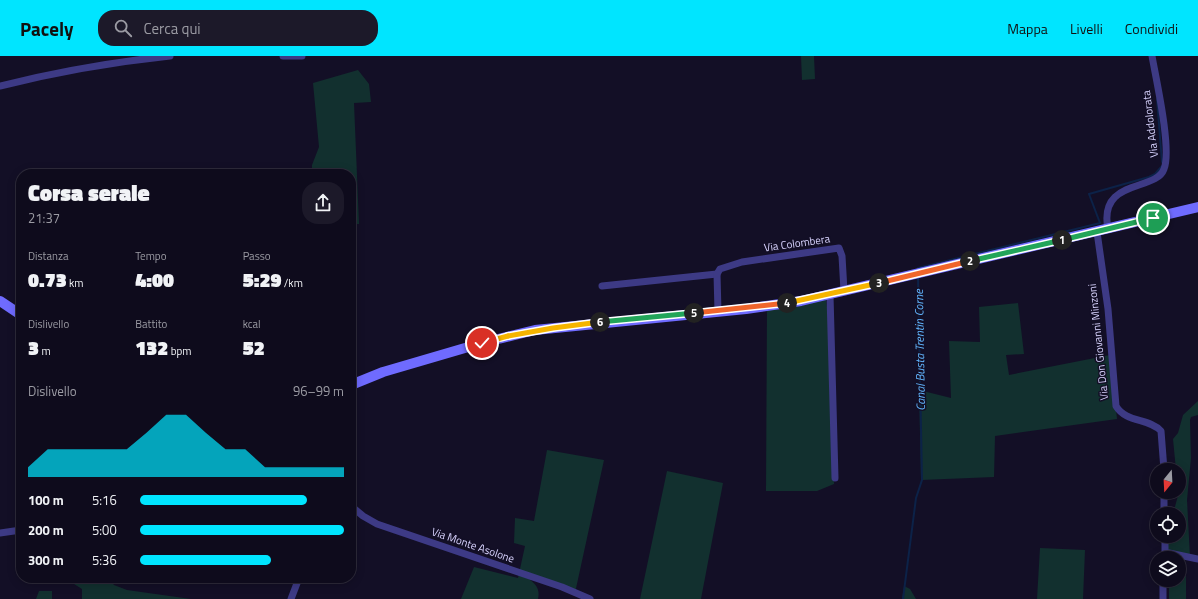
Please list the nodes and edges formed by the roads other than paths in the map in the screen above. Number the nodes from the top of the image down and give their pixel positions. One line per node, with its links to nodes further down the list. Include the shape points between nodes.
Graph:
1 (170, 56): 5 (street, via 58,73)
2 (283, 56): 3 (street)
3 (302, 56)
4 (1152, 56): 7 (street, Via Addolorata, via 1166,145 1164,170 1157,178 1131,186 1113,200 1107,214)
5 (0, 86)
6 (1198, 207): 7 (street)
7 (1108, 229): 8 (street)
8 (1097, 232): 11 (street); 17 (street, Via Don Giovanni Minzoni, via 1108,309 1116,406 1126,416 1156,426 1161,431)
9 (717, 274): 10 (street, Via Colombera); 11 (street, Via Colombera, via 720,269 742,262 839,248 842,256); 15 (street)
10 (602, 286)
11 (844, 291): 12 (street)
12 (830, 295): 15 (street, via 774,306); 18 (street)
13 (0, 301): 14 (street)
14 (16, 311)
15 (718, 312): 16 (street, via 582,324 518,334 383,372)
16 (356, 383)
17 (1163, 463)
18 (835, 478)
19 (356, 510): 27 (street, Via Monte Asolone, via 377,524 562,587)
20 (16, 531): 21 (street)
21 (0, 533)
22 (1186, 557): 23 (street)
23 (1198, 559)
24 (297, 583): 26 (street)
25 (1163, 587): 28 (street)
26 (291, 599)
27 (590, 599)
28 (1163, 599)

